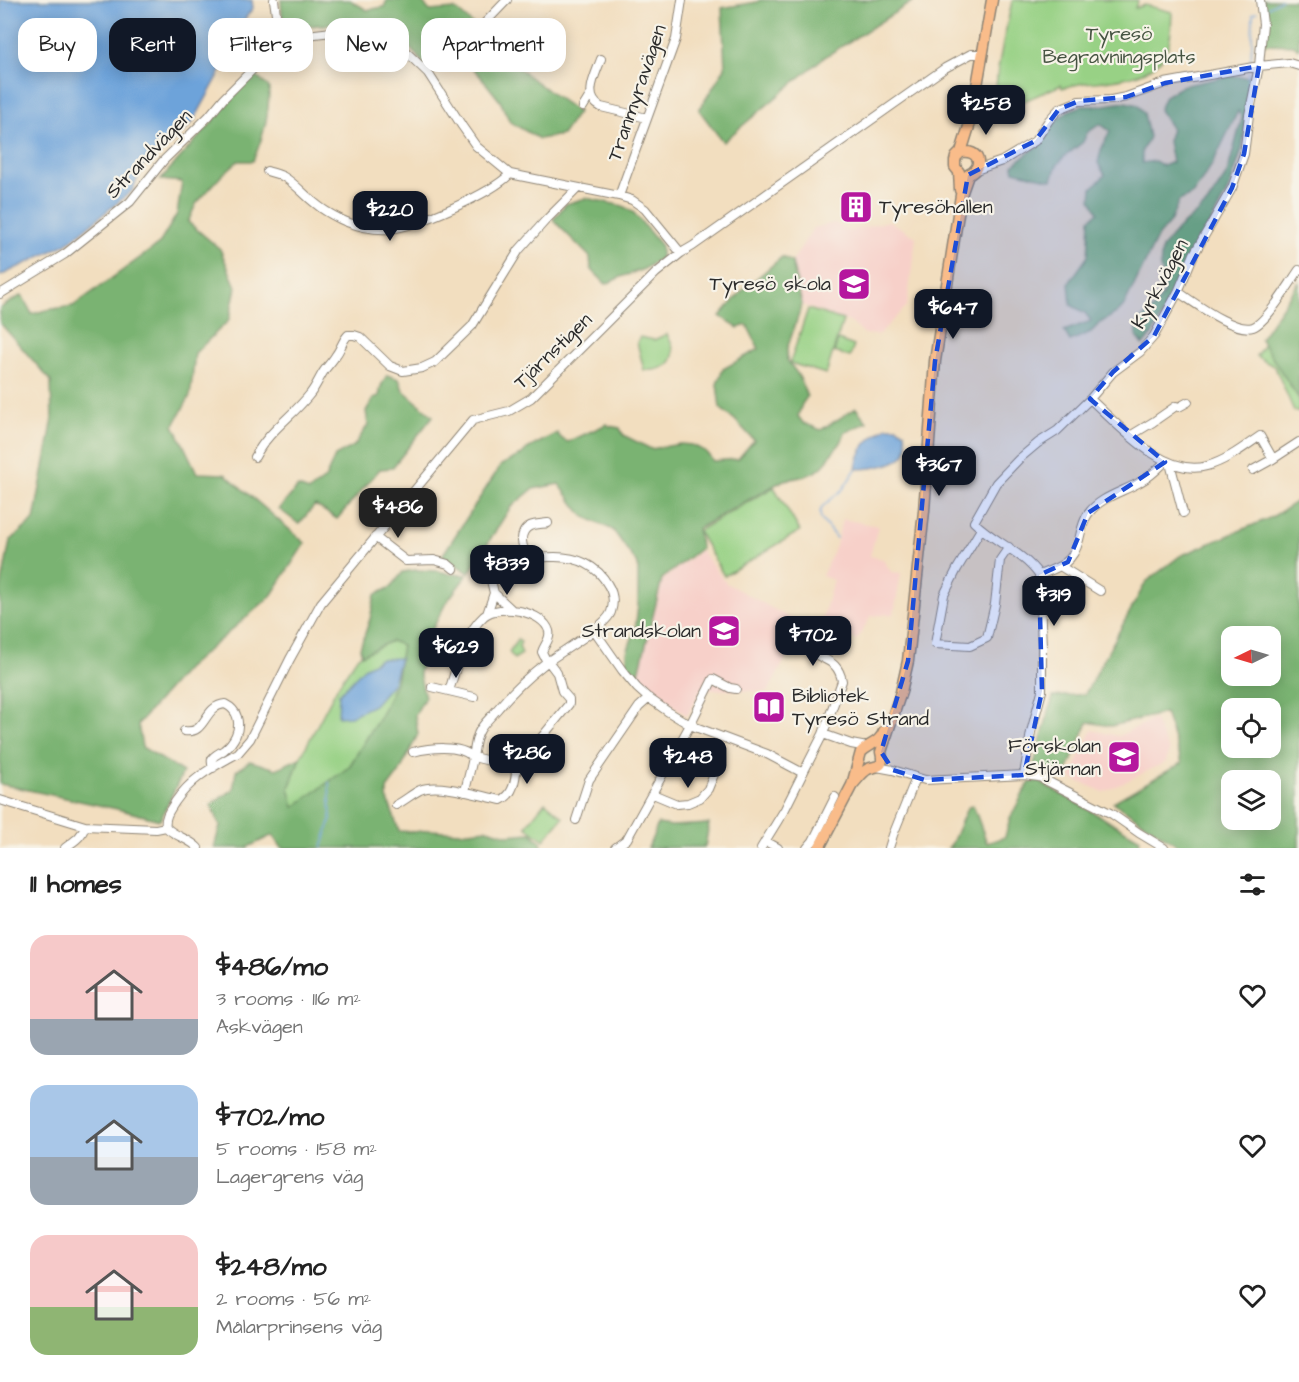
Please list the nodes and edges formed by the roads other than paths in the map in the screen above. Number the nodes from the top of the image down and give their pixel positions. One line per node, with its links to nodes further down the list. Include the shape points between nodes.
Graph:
1 (274, 0): 6 (street)
2 (507, 0): 7 (street)
3 (682, 0): 16 (street, Tranmyravägen, via 676,39)
4 (992, 0): 9 (main road)
5 (1260, 0): 12 (street, Kyrkvägen, via 1263,24)
6 (277, 18)
7 (490, 18)
8 (313, 34): 23 (street, Strandvägen, via 332,32 374,37 405,51 428,73 476,146)
9 (983, 54): 17 (main road); 26 (street, Tjärnstigen, via 970,54 945,68)
10 (601, 59): 14 (street)
11 (1299, 66): 12 (street, via 1289,63)
12 (1252, 68): 20 (street, via 1165,83 1111,100 1079,101 1059,109 1035,141); 28 (street, Kyrkvägen, via 1244,154 1232,188 1194,254)
13 (249, 72): 29 (street, Strandvägen, via 163,161 130,202 65,254)
14 (591, 94): 15 (street); 16 (street, via 596,105)
15 (583, 107)
16 (647, 118): 25 (street, Tranmyravägen)
17 (972, 120): 18 (main road); 19 (main road)
18 (961, 152): 19 (main road); 22 (main road, via 955,167)
19 (975, 155): 20 (street); 22 (main road, via 978,164)
20 (1002, 161): 22 (street)
21 (267, 171): 23 (street, via 285,177 339,219 383,229 458,206)
22 (968, 172): 52 (main road, via 935,361)
23 (510, 174): 24 (street)
24 (578, 188): 25 (street); 34 (street, via 519,250 472,326 435,362 403,371 390,366 354,334 348,335 314,389)
25 (619, 196): 26 (street, via 645,209)
26 (681, 253): 41 (street, Tjärnstigen, via 531,398 509,411 473,420)
27 (1299, 270): 28 (street, via 1269,313 1250,327 1230,324)
28 (1178, 292): 30 (street, Kyrkvägen, via 1154,336 1113,372)
29 (0, 294)
30 (1090, 399): 32 (street); 40 (street, Kyrkvägen, via 996,483 974,522)
31 (1188, 402): 32 (street)
32 (1130, 436): 36 (street)
33 (1299, 442): 35 (street)
34 (255, 457)
35 (1273, 459): 36 (street, via 1260,436 1205,467); 37 (street)
36 (1168, 463): 38 (street); 43 (street, via 1088,513 1074,552)
37 (1252, 470)
38 (1183, 513)
39 (548, 523): 51 (street, via 526,530 524,548 534,556 581,561 604,578 612,592 613,605 606,621)
40 (981, 530): 42 (street); 42 (street, via 944,595 935,644 970,646 987,638 1000,560)
41 (375, 537): 44 (street, via 406,561 434,560); 69 (street, Tjärnstigen, via 321,603 244,748)
42 (1008, 548): 45 (street)
43 (1060, 566): 45 (street); 47 (street)
44 (454, 569)
45 (1039, 575): 71 (street, via 1042,691)
46 (490, 576): 48 (street)
47 (1100, 591)
48 (494, 593): 49 (street); 50 (street)
49 (511, 609): 50 (street); 54 (street, via 521,610 548,629 542,652)
50 (487, 614): 57 (street, via 464,649)
51 (594, 630): 54 (street); 59 (street, via 621,670)
52 (912, 630): 64 (main road, via 883,735); 67 (main road, via 901,692)
53 (807, 645): 62 (street, via 816,655 835,664 841,677)
54 (548, 662): 63 (street, via 560,678 568,704); 66 (street, via 522,681 479,731)
55 (432, 687): 57 (street)
56 (736, 689): 60 (street, via 713,680)
57 (450, 691): 58 (street)
58 (474, 697)
59 (650, 698): 60 (street); 79 (street, via 639,707 589,780)
60 (690, 725): 70 (street, via 767,754); 75 (street)
61 (184, 731): 69 (street, via 197,730 216,706 225,704 233,710 238,730 231,743 213,757)
62 (823, 734): 64 (street); 70 (street)
63 (537, 743)
64 (865, 751): 67 (main road, via 878,748); 67 (main road, via 863,765); 73 (main road)
65 (413, 752): 66 (street, via 449,748)
66 (473, 757): 74 (street); 74 (street, via 511,766 516,772 515,780 501,800)
67 (877, 762): 72 (street); 73 (main road)
68 (717, 767): 75 (street, via 700,798 677,804)
69 (213, 768): 81 (street, Tjärnstigen, via 191,782 181,794 166,816)
70 (803, 773): 82 (street)
71 (1024, 775): 72 (street); 90 (street, via 1039,777 1112,814)
72 (916, 778): 89 (street)
73 (852, 784): 88 (main road)
74 (465, 792): 78 (street, via 433,787)
75 (653, 794): 85 (street, via 627,840)
76 (835, 797): 87 (street)
77 (0, 800): 80 (street)
78 (396, 806)
79 (576, 820)
80 (85, 826): 81 (street); 83 (street, via 80,837)
81 (166, 827): 84 (street)
82 (763, 844): 86 (street)
83 (65, 848)
84 (198, 848)
85 (615, 848)
86 (778, 848)
87 (807, 848)
88 (819, 848)
89 (889, 848)
90 (1164, 848)

